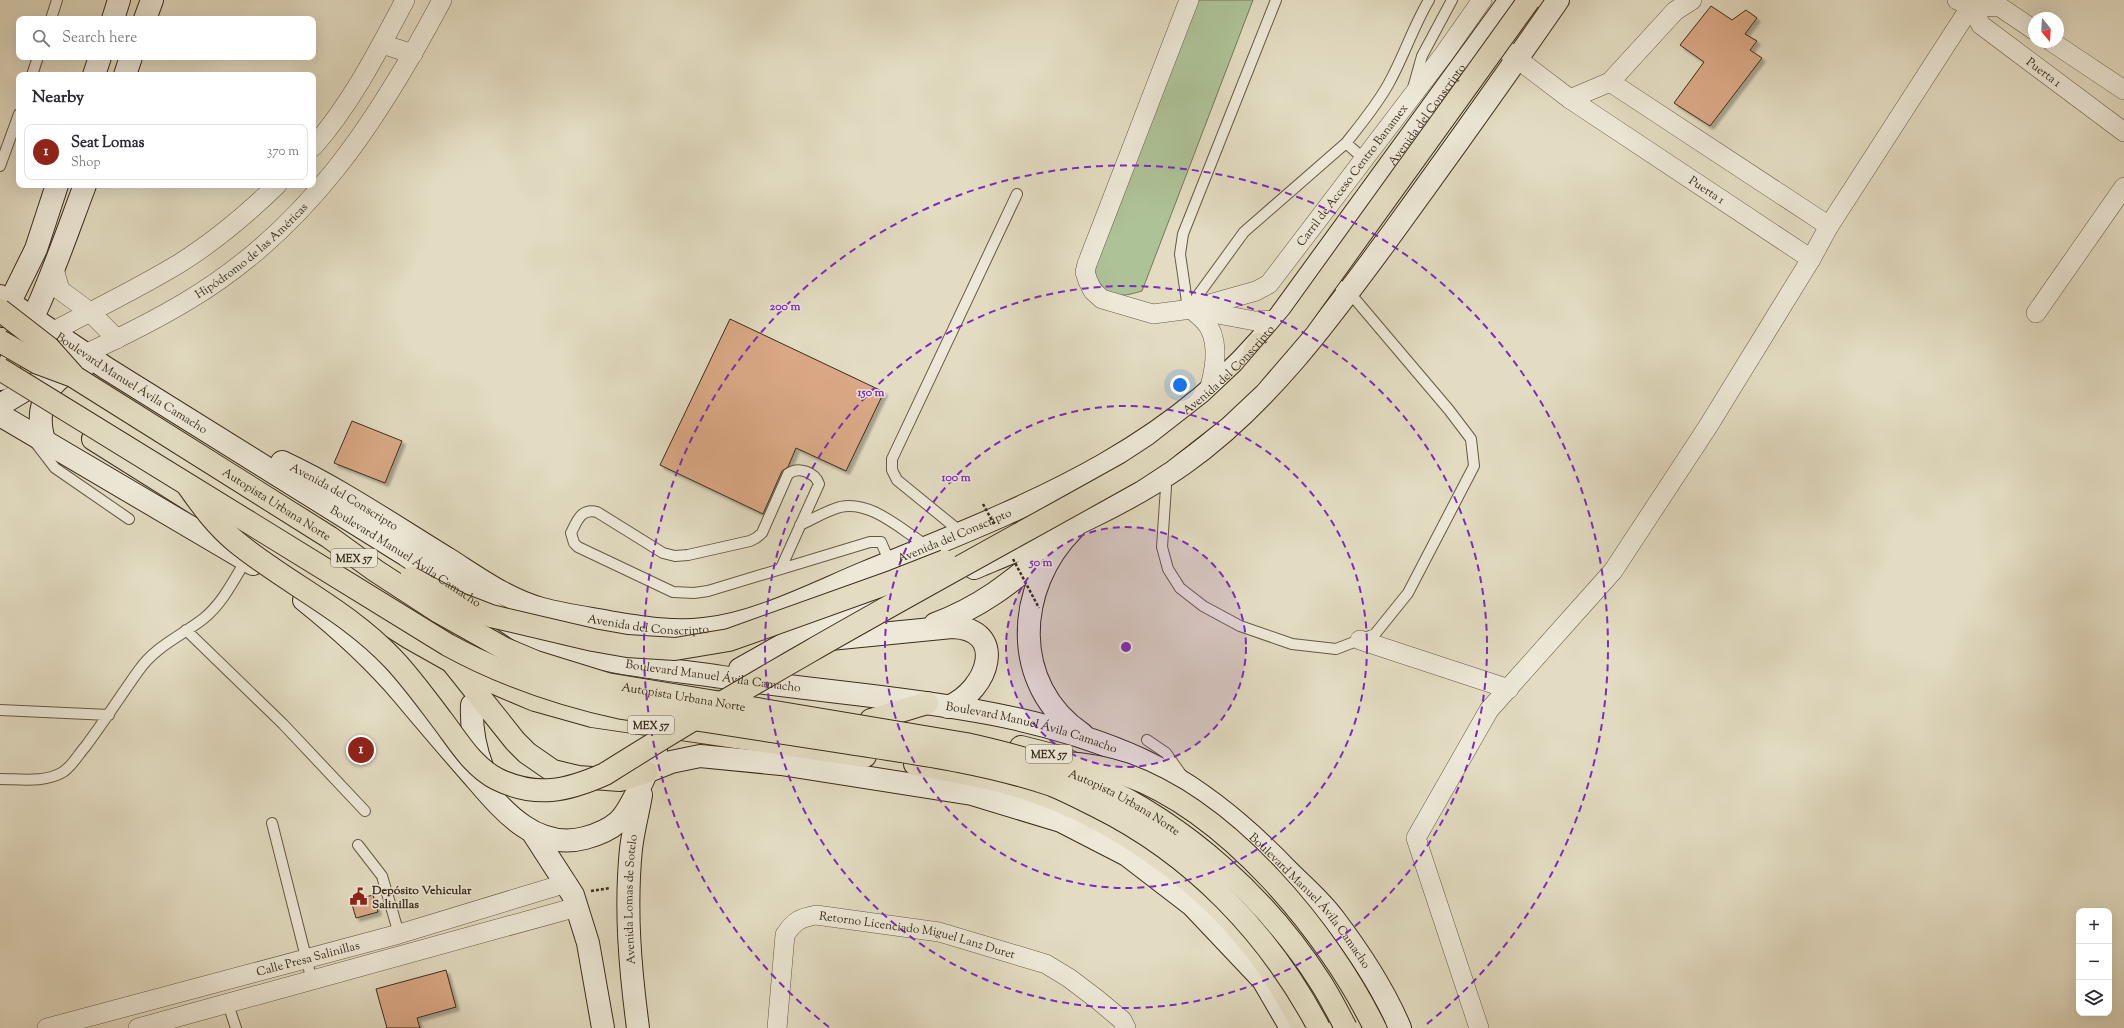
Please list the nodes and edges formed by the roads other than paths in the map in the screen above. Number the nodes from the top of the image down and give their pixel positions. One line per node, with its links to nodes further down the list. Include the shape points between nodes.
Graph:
1 (57, 0): 16 (lane)
2 (119, 0): 17 (main road)
3 (152, 0): 18 (main road)
4 (405, 0): 22 (street)
5 (442, 0): 24 (street, Hipódromo de las Américas)
6 (1189, 0): 53 (street, via 1085,272 1093,291 1102,299 1153,314)
7 (1276, 0): 53 (lane, via 1183,234 1180,254)
8 (1429, 0): 38 (lane, via 1389,83)
9 (1452, 0): 34 (lane, via 1422,56)
10 (1482, 0): 19 (street, Carril de Acceso Centro Banamex)
11 (1510, 0): 21 (main road, Avenida del Conscripto)
12 (1529, 0): 77 (highway, bridge, via 1298,321 1249,378 1215,410 1131,472 889,606 605,774 582,785 546,791 514,785 487,773 469,755 392,658 355,624 236,541 208,514)
13 (1558, 0): 25 (main road)
14 (1692, 0): 32 (street, via 1675,11)
15 (1964, 3): 20 (street, via 2000,7); 37 (street, Puerta 1, via 1981,25); 47 (street)
16 (52, 16)
17 (114, 16)
18 (146, 16)
19 (1467, 21): 21 (street, Puerta 1); 34 (street, Carril de Acceso Centro Banamex)
20 (2028, 26)
21 (1485, 34): 25 (street, Puerta 1); 50 (main road, Avenida del Conscripto)
22 (382, 44): 24 (street); 39 (street, via 346,105)
23 (2061, 48): 33 (street)
24 (413, 54): 59 (street, Hipódromo de las Américas, via 344,161 289,221 223,277 187,301)
25 (1517, 59): 35 (street, Puerta 1); 51 (main road)
26 (37, 60): 29 (lane)
27 (99, 60): 30 (main road)
28 (130, 60): 31 (main road)
29 (33, 72)
30 (95, 72)
31 (126, 72)
32 (1610, 82): 35 (street); 47 (street)
33 (2124, 90)
34 (1410, 99): 40 (street, Carril de Acceso Centro Banamex)
35 (1570, 99): 48 (street, Puerta 1)
36 (16, 122): 41 (lane)
37 (2124, 132)
38 (1346, 143): 40 (lane); 53 (lane, via 1244,232)
39 (316, 144)
40 (1364, 159): 53 (street, Carril de Acceso Centro Banamex, via 1269,284 1256,291)
41 (0, 166)
42 (2124, 187): 55 (street)
43 (56, 188): 52 (main road, via 36,249 22,278)
44 (84, 188): 49 (main road)
45 (275, 188): 54 (street, via 237,221 182,262)
46 (1017, 194): 81 (lane, via 892,459 892,470 897,480)
47 (1830, 226): 48 (street)
48 (1811, 260): 96 (street, via 1707,428 1613,571)
49 (54, 269): 54 (street, via 60,290); 56 (main road)
50 (1313, 270): 51 (lane); 57 (main road, Avenida del Conscripto)
51 (1349, 292): 76 (main road, via 1262,396 1204,448); 92 (lane, via 1471,439 1474,466 1408,593 1374,634)
52 (2, 304): 56 (main road, Boulevard Manuel Ávila Camacho); 65 (highway, bridge, via 49,348)
53 (1190, 309): 57 (street, via 1255,321); 66 (street, via 1208,326 1213,341 1215,360)
54 (90, 312): 58 (street); 59 (street)
55 (2036, 313)
56 (32, 318): 58 (main road, Boulevard Manuel Ávila Camacho); 64 (main road)
57 (1277, 320): 61 (main road, Avenida del Conscripto)
58 (52, 332): 62 (main road, Boulevard Manuel Ávila Camacho)
59 (117, 339): 62 (street, Hipódromo de las Américas)
60 (0, 341): 65 (highway, Autopista Urbana Norte, bridge, via 38,363)
61 (1258, 344): 66 (main road, Avenida del Conscripto); 74 (highway, via 1241,378 1217,402 1168,442)
62 (85, 354): 63 (main road, Boulevard Manuel Ávila Camacho); 68 (main road)
63 (106, 368): 72 (main road, via 76,369 52,385 40,411); 73 (main road, Boulevard Manuel Ávila Camacho)
64 (3, 376): 77 (highway, Autopista Urbana Norte, bridge)
65 (73, 376): 82 (highway, Autopista Urbana Norte, bridge)
66 (1208, 394): 75 (main road, Avenida del Conscripto, via 1168,425 1114,461)
67 (97, 397): 102 (highway, Boulevard Manuel Ávila Camacho / MEX 57, via 417,598 489,640 553,664 590,673)
68 (0, 405)
69 (0, 415): 71 (main road)
70 (73, 426): 94 (highway, MEX 57)
71 (25, 430): 72 (main road); 78 (lane, via 55,468)
72 (44, 440): 85 (main road)
73 (226, 443): 88 (main road, Avenida del Conscripto, via 264,454 296,468 513,598 540,609); 97 (main road, Boulevard Manuel Ávila Camacho, via 406,555 519,630 553,645 619,662 754,682)
74 (1132, 466): 75 (main road); 82 (highway, bridge, via 1042,516 894,581 729,640 693,648 626,646 486,614 447,598)
75 (1097, 469): 81 (main road, Avenida del Conscripto, via 1010,513)
76 (1164, 477): 79 (main road); 92 (lane, via 1166,487 1162,547 1168,569 1180,588 1202,606 1240,626 1292,644 1336,649)
77 (188, 486): 129 (highway, Autopista Urbana Norte, bridge, via 478,662 550,689 622,708 978,765 1053,786 1084,800 1121,818 1152,838 1228,902 1254,929 1275,957 1296,987)
78 (129, 519)
79 (1079, 523): 83 (main road); 93 (main road)
80 (800, 525): 84 (lane, via 840,507 856,506 881,515); 87 (lane); 87 (lane, via 819,484 815,477 797,469 788,474 762,533 750,541 675,556 663,553 597,512 590,511 580,516 571,533 578,547 673,592 708,591)
81 (962, 533): 84 (main road, Avenida del Conscripto)
82 (329, 537): 106 (highway, Autopista Urbana Norte, bridge, via 376,571 473,632 505,649 569,674 615,685 966,744)
83 (1062, 540): 91 (main road, via 996,594 962,613); 103 (main road, via 1043,570 1034,596 1028,630 1030,655 1039,682 1054,707 1075,730)
84 (930, 547): 86 (main road, Avenida del Conscripto)
85 (246, 560): 90 (lane, via 211,611); 110 (main road, via 274,576 335,625 401,692)
86 (890, 562): 87 (lane, via 884,546 876,541); 88 (main road, Avenida del Conscripto, via 740,622 705,629 645,628)
87 (781, 568)
88 (570, 616): 89 (main road)
89 (546, 620)
90 (186, 630): 101 (lane, via 167,642 140,669); 111 (lane, via 283,724)
91 (915, 631): 93 (main road); 99 (main road, via 960,628 974,634 984,644 986,666 979,683 965,698)
92 (1360, 640): 96 (street)
93 (788, 642): 95 (main road)
94 (452, 662): 107 (highway, via 515,741 527,753 553,770 578,778 620,780); 128 (highway, MEX 57, via 535,700 592,716 951,771 1007,783 1068,806 1102,821 1139,843 1208,898 1265,963)
95 (740, 669)
96 (1509, 689): 134 (street, via 1489,710 1416,838)
97 (927, 703): 99 (main road, Boulevard Manuel Ávila Camacho); 102 (highway)
98 (472, 705): 110 (main road, via 471,719 475,744)
99 (948, 707): 103 (main road, Boulevard Manuel Ávila Camacho, via 1024,720)
100 (0, 710): 101 (lane)
101 (110, 715): 108 (lane, via 63,772 36,779)
102 (871, 720): 131 (highway, Boulevard Manuel Ávila Camacho / MEX 57, via 985,737 1060,758 1134,792 1196,829 1241,867 1288,918 1329,974)
103 (1088, 738): 109 (main road, Boulevard Manuel Ávila Camacho, via 1143,761)
104 (1147, 740): 109 (lane, via 1166,753)
105 (656, 750): 107 (main road)
106 (1032, 762): 130 (highway, Autopista Urbana Norte, bridge, via 1092,782 1135,803 1181,833 1227,870 1271,916 1321,983); 132 (highway, bridge, via 1088,766 1125,774 1166,795 1206,821 1270,879 1299,910 1336,959)
107 (646, 772): 113 (main road, via 629,807 618,821 606,830 577,840 554,839); 124 (main road, Avenida Lomas de Sotelo, via 631,848 628,885 628,950); 127 (main road, via 670,762 700,756 781,764 972,794 1061,820 1127,855 1192,905 1263,980)
108 (0, 779)
109 (1188, 788): 133 (main road, Boulevard Manuel Ávila Camacho, via 1232,817 1333,917 1381,990)
110 (492, 797): 113 (main road, via 510,817)
111 (365, 811)
112 (272, 822): 117 (lane)
113 (533, 833): 115 (main road)
114 (358, 845): 116 (lane, via 382,876)
115 (572, 895): 116 (street, Calle Presa Salinillas); 118 (street, Calle Presa Salinillas); 123 (main road, via 588,942)
116 (399, 934): 117 (street, Calle Presa Salinillas)
117 (306, 959): 118 (lane); 120 (street, Calle Presa Salinillas)
118 (312, 980): 119 (street, Calle Presa Salinillas)
119 (228, 1004): 121 (street, Calle Presa Salinillas); 122 (lane)
120 (47, 1028)
121 (138, 1028)
122 (236, 1028)
123 (603, 1028)
124 (638, 1028)
125 (777, 1028): 126 (street, Retorno Licenciado Miguel Lanz Duret, via 785,936 792,924 816,915 939,932 1046,964 1098,1000 1122,1020)
126 (1126, 1028)
127 (1291, 1028)
128 (1304, 1028)
129 (1319, 1028)
130 (1346, 1028)
131 (1361, 1028)
132 (1375, 1028)
133 (1400, 1028)
134 (1479, 1028)

